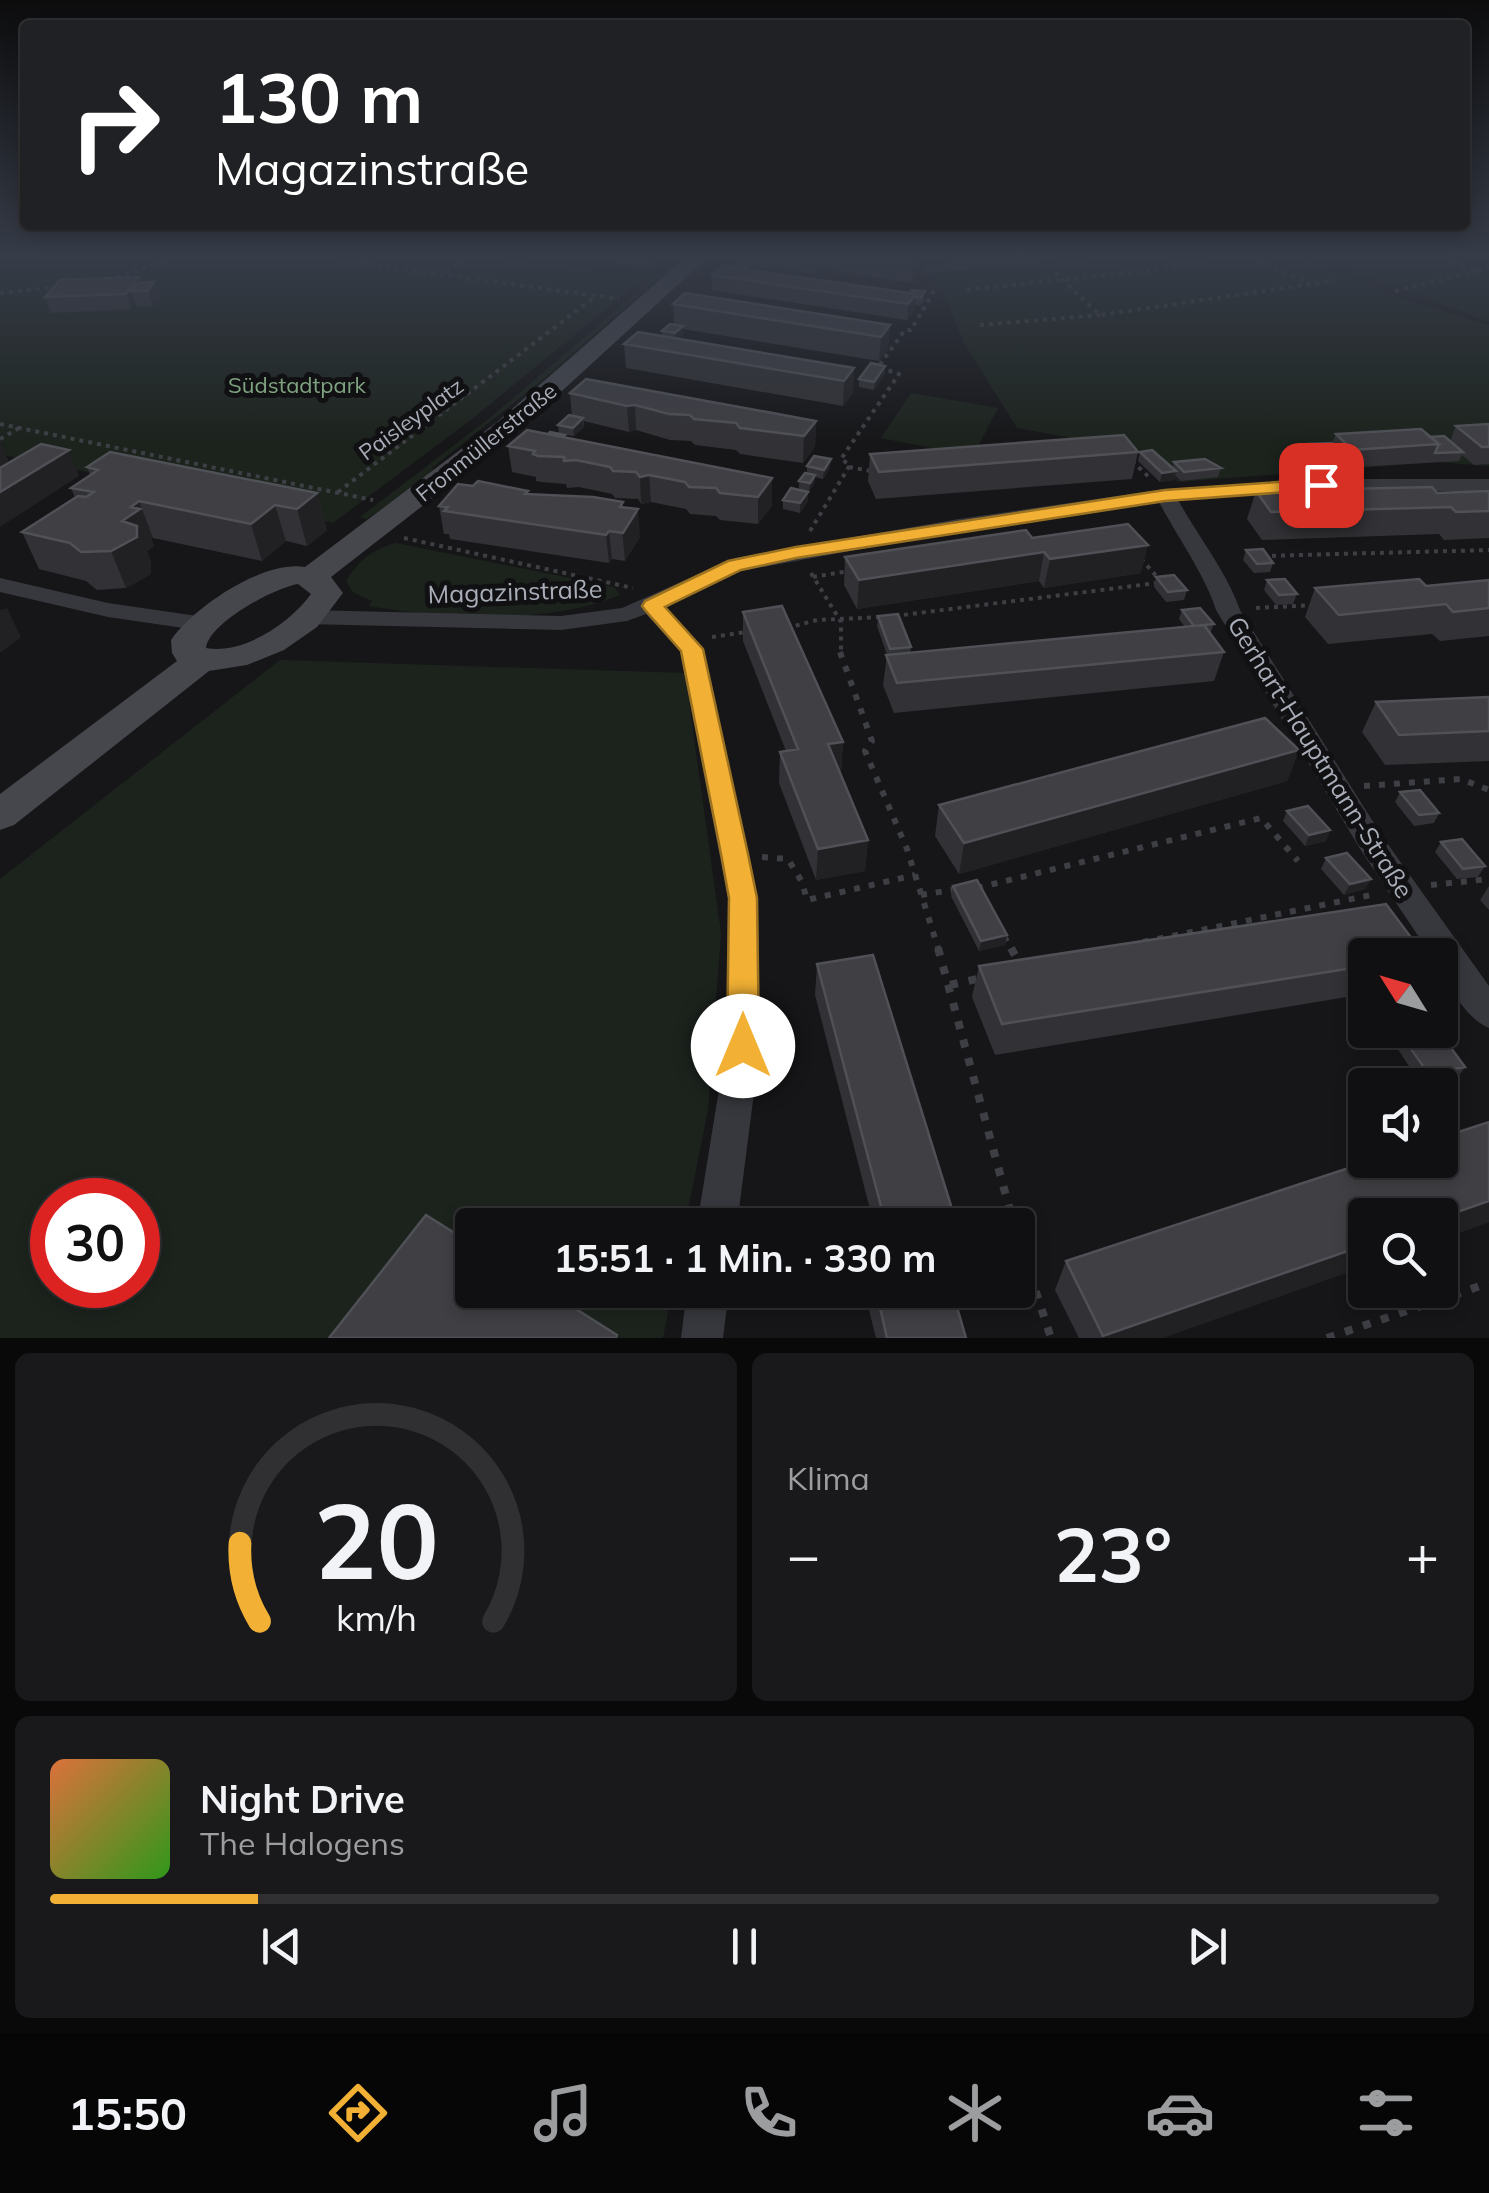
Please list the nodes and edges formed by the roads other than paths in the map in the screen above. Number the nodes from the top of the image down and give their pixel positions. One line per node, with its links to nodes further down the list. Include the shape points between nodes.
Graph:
1 (628, 319): 4 (main road, Fronmüllerstraße, via 506,428)
2 (1489, 485): 3 (street, Magazinstraße, via 1321,485)
3 (1166, 495): 6 (street, Magazinstraße, via 796,552 735,565); 10 (street, Gerhart-Hauptmann-Straße, via 1338,788)
4 (311, 577): 7 (main road, via 327,593); 8 (main road, Fronmüllerstraße, via 266,582)
5 (0, 585): 8 (street, via 108,610)
6 (659, 603): 7 (street, Magazinstraße, via 560,622); 11 (street, via 692,649 743,898 743,1046)
7 (306, 617): 8 (main road, Fronmüllerstraße, via 243,657 215,662)
8 (202, 642): 9 (main road, Fronmüllerstraße)
9 (0, 814)
10 (1489, 1013)
11 (720, 1208)
12 (706, 1308): 13 (street)
13 (702, 1338)

